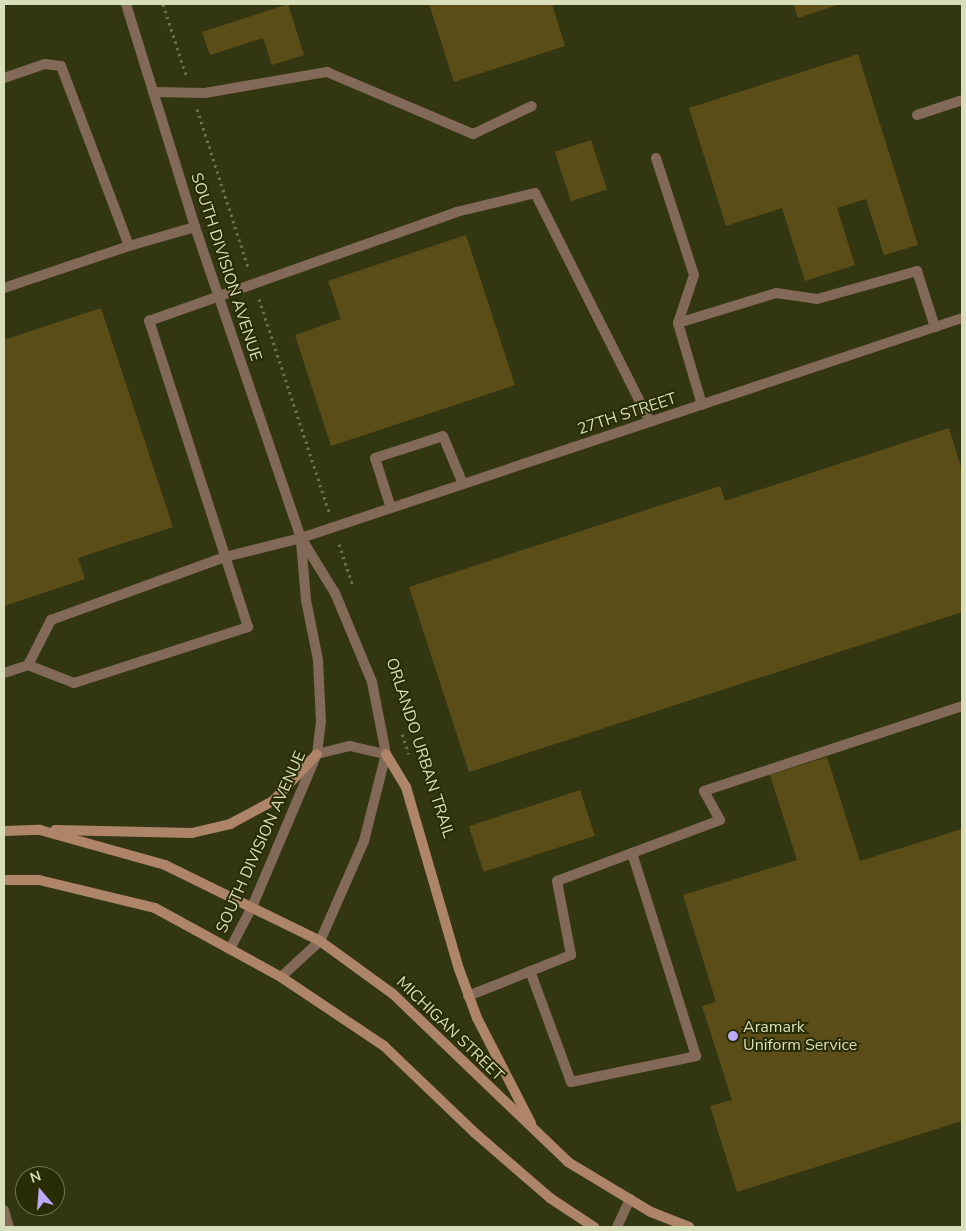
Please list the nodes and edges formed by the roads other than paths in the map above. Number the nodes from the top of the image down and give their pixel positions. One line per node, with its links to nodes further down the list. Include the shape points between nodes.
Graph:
1 (126, 4): 3 (street, SOUTH DIVISION AVENUE)
2 (4, 78): 9 (street, via 45,64 61,66)
3 (154, 92): 5 (street, via 205,93 326,72 473,134); 8 (street, SOUTH DIVISION AVENUE)
4 (962, 100): 6 (street)
5 (532, 106)
6 (917, 115)
7 (656, 158): 13 (street, via 694,275)
8 (195, 227): 9 (street); 11 (street, SOUTH DIVISION AVENUE)
9 (128, 246): 10 (street)
10 (4, 288)
11 (219, 296): 16 (street, via 456,212 535,193); 19 (street, SOUTH DIVISION AVENUE); 20 (street, via 149,321)
12 (962, 318): 14 (street, 27TH STREET)
13 (678, 323): 14 (street, via 776,293 817,299 917,271); 15 (street)
14 (935, 327): 15 (street, 27TH STREET)
15 (702, 405): 16 (street, 27TH STREET)
16 (650, 422): 17 (street, 27TH STREET)
17 (463, 484): 18 (street, 27TH STREET); 18 (street, via 443,436 375,458)
18 (391, 508): 19 (street, 27TH STREET)
19 (301, 538): 20 (street, 27TH STREET); 24 (street, SOUTH DIVISION AVENUE, via 306,600 318,660 321,722); 25 (street, SOUTH DIVISION AVENUE, via 335,593 372,682)
20 (225, 557): 21 (street, 27TH STREET, via 51,620); 21 (street, via 248,628 74,683)
21 (28, 666): 22 (street)
22 (4, 673)
23 (962, 706): 28 (street, via 704,791 720,820)
24 (317, 754): 25 (street, via 350,746); 26 (main road, via 272,801 230,824 192,833); 30 (street, SOUTH DIVISION AVENUE)
25 (386, 754): 31 (street, SOUTH DIVISION AVENUE, via 364,841); 35 (main road, via 406,787)
26 (40, 830): 27 (main road, MICHIGAN STREET); 30 (main road, MICHIGAN STREET, via 165,865)
27 (4, 831)
28 (632, 853): 33 (street, via 557,881 571,955); 33 (street, via 696,1056 571,1082)
29 (4, 880): 32 (main road, via 39,880 156,908)
30 (252, 907): 31 (main road, MICHIGAN STREET); 32 (street, SOUTH DIVISION AVENUE)
31 (320, 941): 34 (street, SOUTH DIVISION AVENUE); 36 (main road, MICHIGAN STREET, via 394,994)
32 (230, 949): 34 (main road)
33 (530, 971): 35 (street)
34 (281, 977): 40 (main road, via 384,1046 475,1133 550,1198)
35 (468, 996): 36 (main road, via 483,1034)
36 (535, 1131): 37 (main road, MICHIGAN STREET, via 568,1162)
37 (630, 1199): 41 (street); 42 (main road, MICHIGAN STREET, via 651,1212)
38 (4, 1210): 39 (street)
39 (9, 1227)
40 (594, 1227)
41 (618, 1227)
42 (689, 1227)

